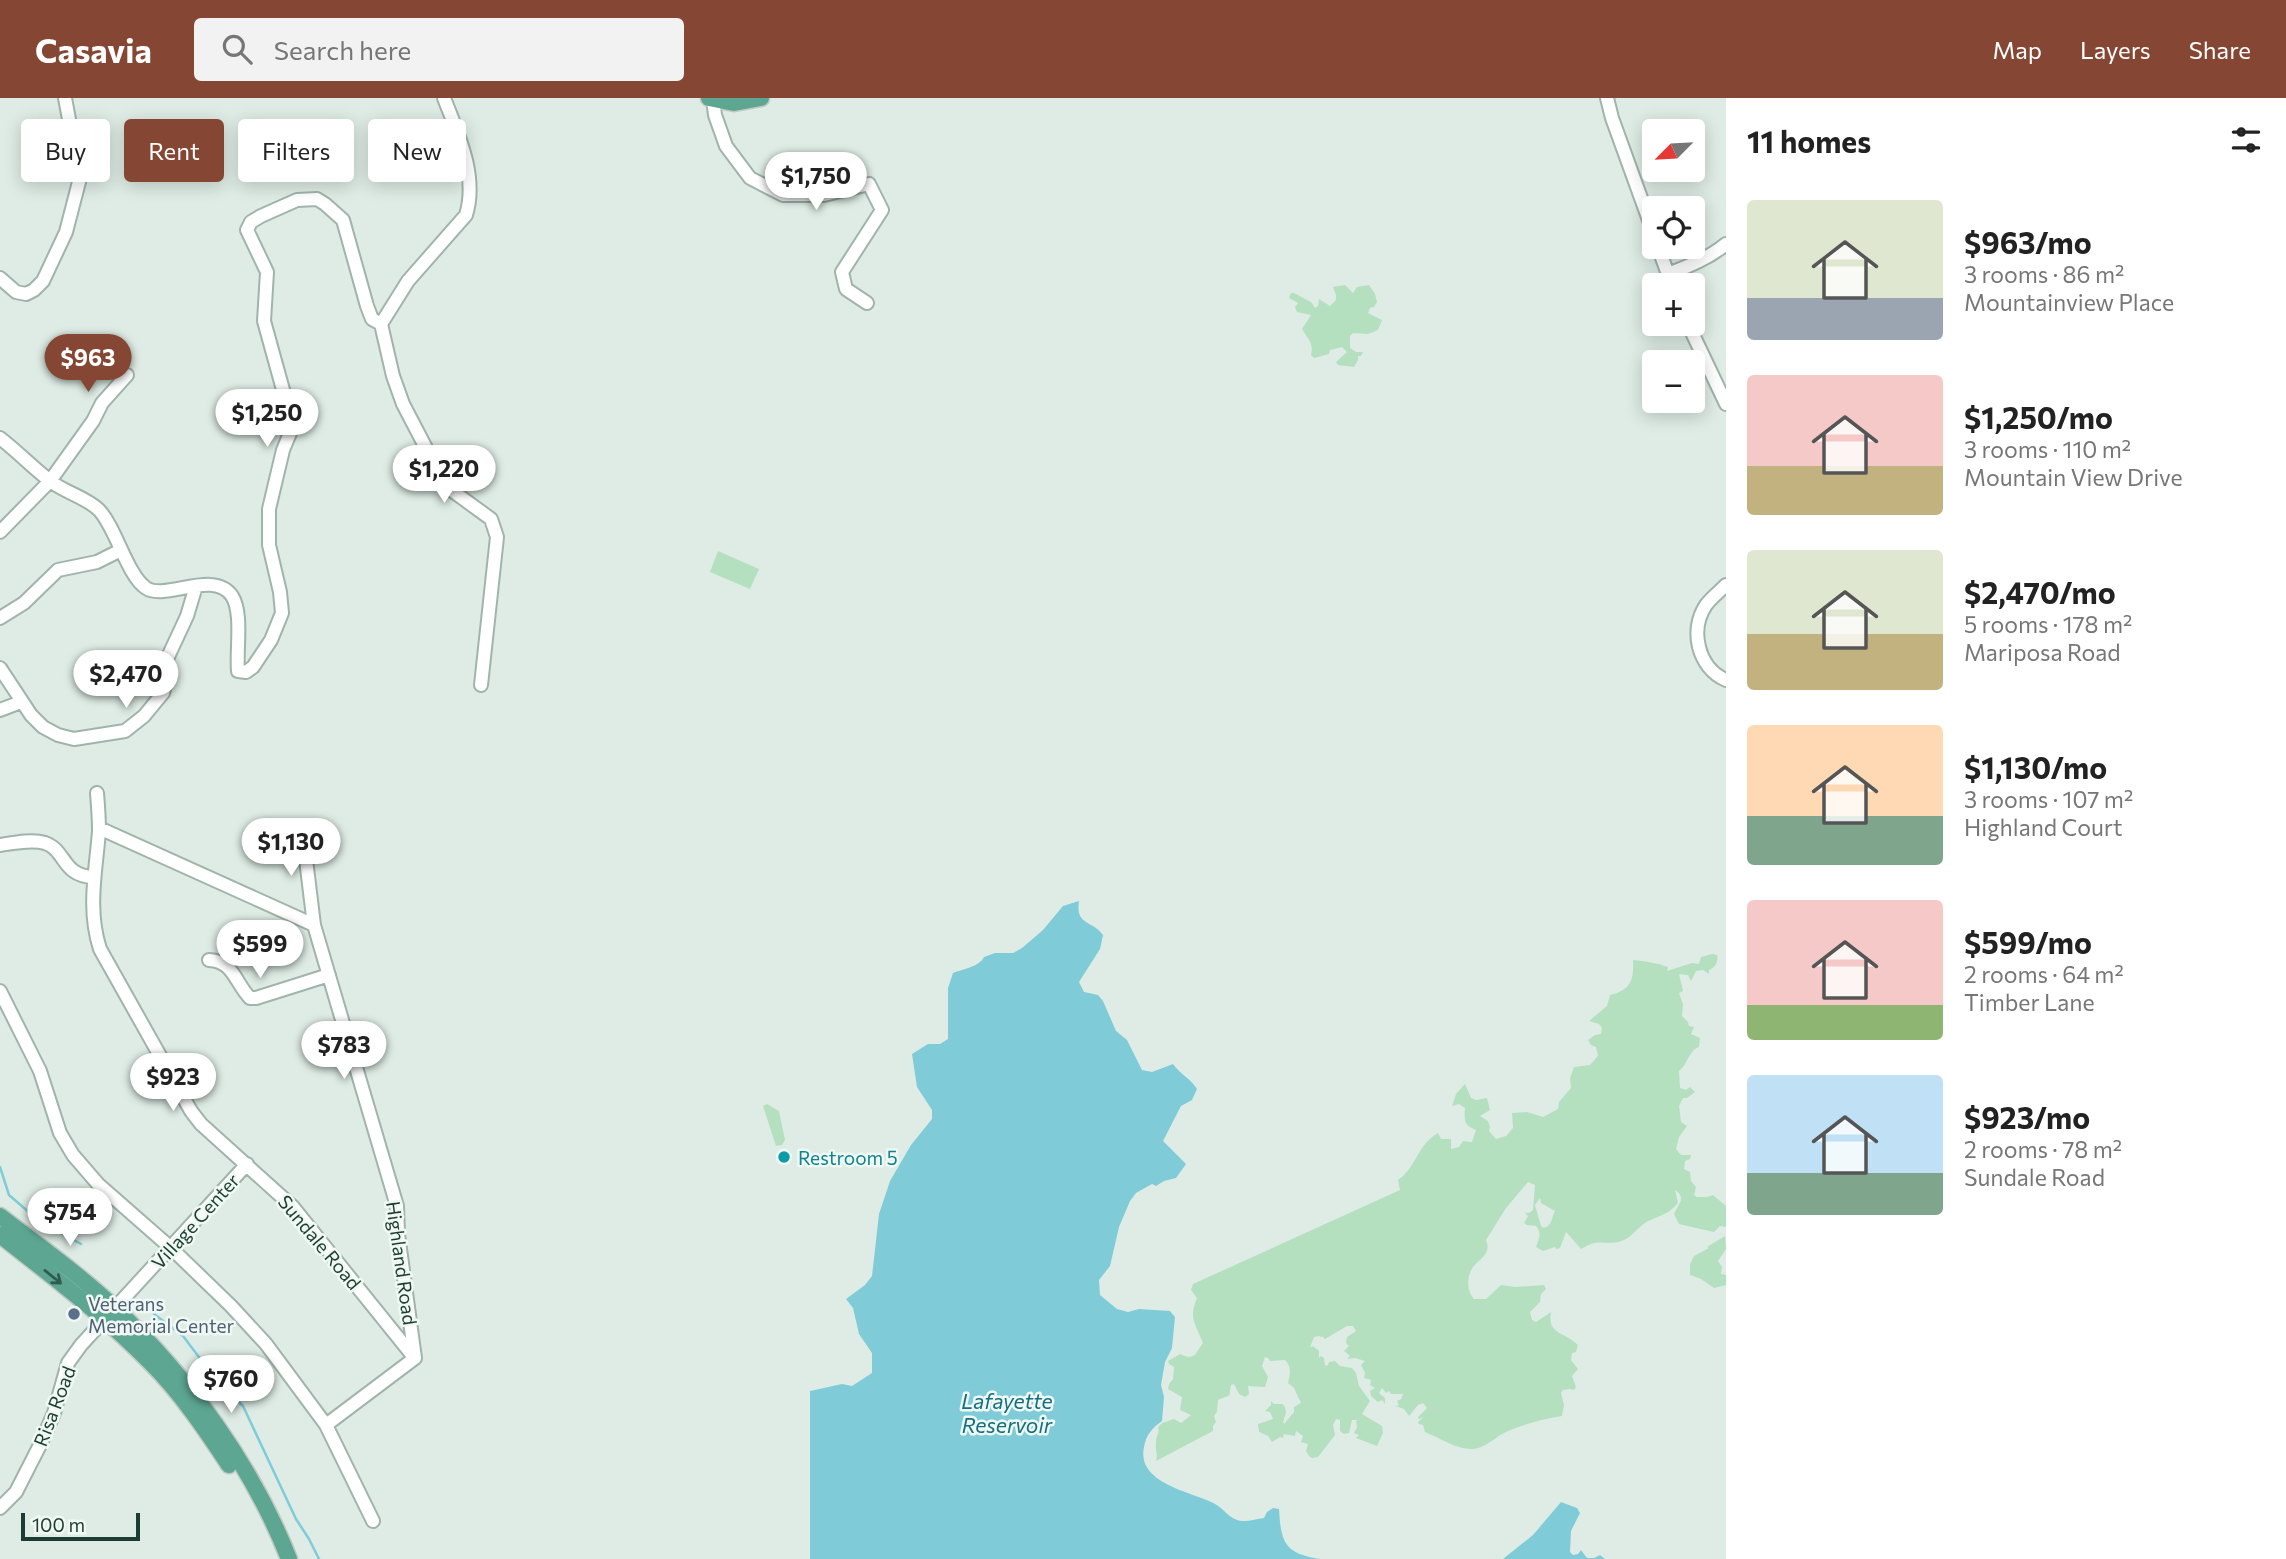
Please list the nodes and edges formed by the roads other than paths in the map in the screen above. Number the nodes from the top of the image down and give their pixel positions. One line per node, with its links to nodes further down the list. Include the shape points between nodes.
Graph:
1 (65, 98): 9 (street, via 80,178 66,232 43,281 34,289 26,294 16,292)
2 (444, 98): 11 (street, via 461,140 470,202 466,215 408,281)
3 (711, 98): 4 (main road, via 733,103); 10 (street, via 726,146 750,178 783,195 824,195 869,184 882,210 842,272 846,289)
4 (761, 98)
5 (1607, 98): 6 (street)
6 (1642, 201)
7 (1726, 244): 8 (street)
8 (1681, 273)
9 (0, 278)
10 (867, 303)
11 (381, 324): 20 (street, via 372,319 367,306 343,220 326,204 317,199 297,200 251,222 247,230 267,272 264,321 293,426 269,509 269,545 282,613 271,640 246,672 238,671 238,617 233,597 221,586); 24 (street, via 403,404 439,473 454,492 491,519 497,537)
12 (1694, 336): 14 (street)
13 (127, 375): 16 (street, via 102,403)
14 (1726, 404)
15 (0, 438): 16 (street)
16 (50, 481): 17 (street); 18 (street, via 99,509)
17 (0, 532)
18 (121, 550): 20 (street, via 145,588); 21 (street, via 97,562 58,570 24,603)
19 (1726, 585): 23 (street, via 1706,605 1698,641 1704,663)
20 (196, 586): 25 (street, via 167,659 163,693 129,729 74,739 43,727)
21 (0, 618)
22 (0, 668): 25 (street)
23 (1726, 680)
24 (481, 685)
25 (21, 702): 26 (street)
26 (0, 710)
27 (97, 793): 29 (street, Sundale Road)
28 (302, 827): 32 (street, Highland Road)
29 (99, 828): 31 (street, Sundale Road); 32 (street)
30 (0, 845): 31 (street, via 44,842 80,877)
31 (93, 877): 36 (street, Sundale Road, via 93,918 100,949 191,1111)
32 (314, 926): 34 (street, Highland Road)
33 (209, 960): 34 (street, via 229,966 250,998)
34 (329, 975): 41 (street, Highland Road, via 397,1206)
35 (0, 991): 39 (street, via 40,1071 60,1133 73,1155 97,1184)
36 (247, 1164): 39 (street, Village Center); 41 (street, Sundale Road, via 293,1207)
37 (0, 1216): 40 (main road)
38 (0, 1235): 40 (main road, one-way to 40)
39 (171, 1248): 40 (street, Village Center); 42 (street, via 266,1344)
40 (111, 1315): 43 (street, Risa Road, via 68,1363 41,1443 16,1492); 45 (main road, via 211,1438 248,1495); 46 (main road, via 171,1366 220,1430)
41 (415, 1358): 42 (street)
42 (326, 1425): 44 (street)
43 (0, 1508)
44 (373, 1521)
45 (280, 1559)
46 (289, 1559)

